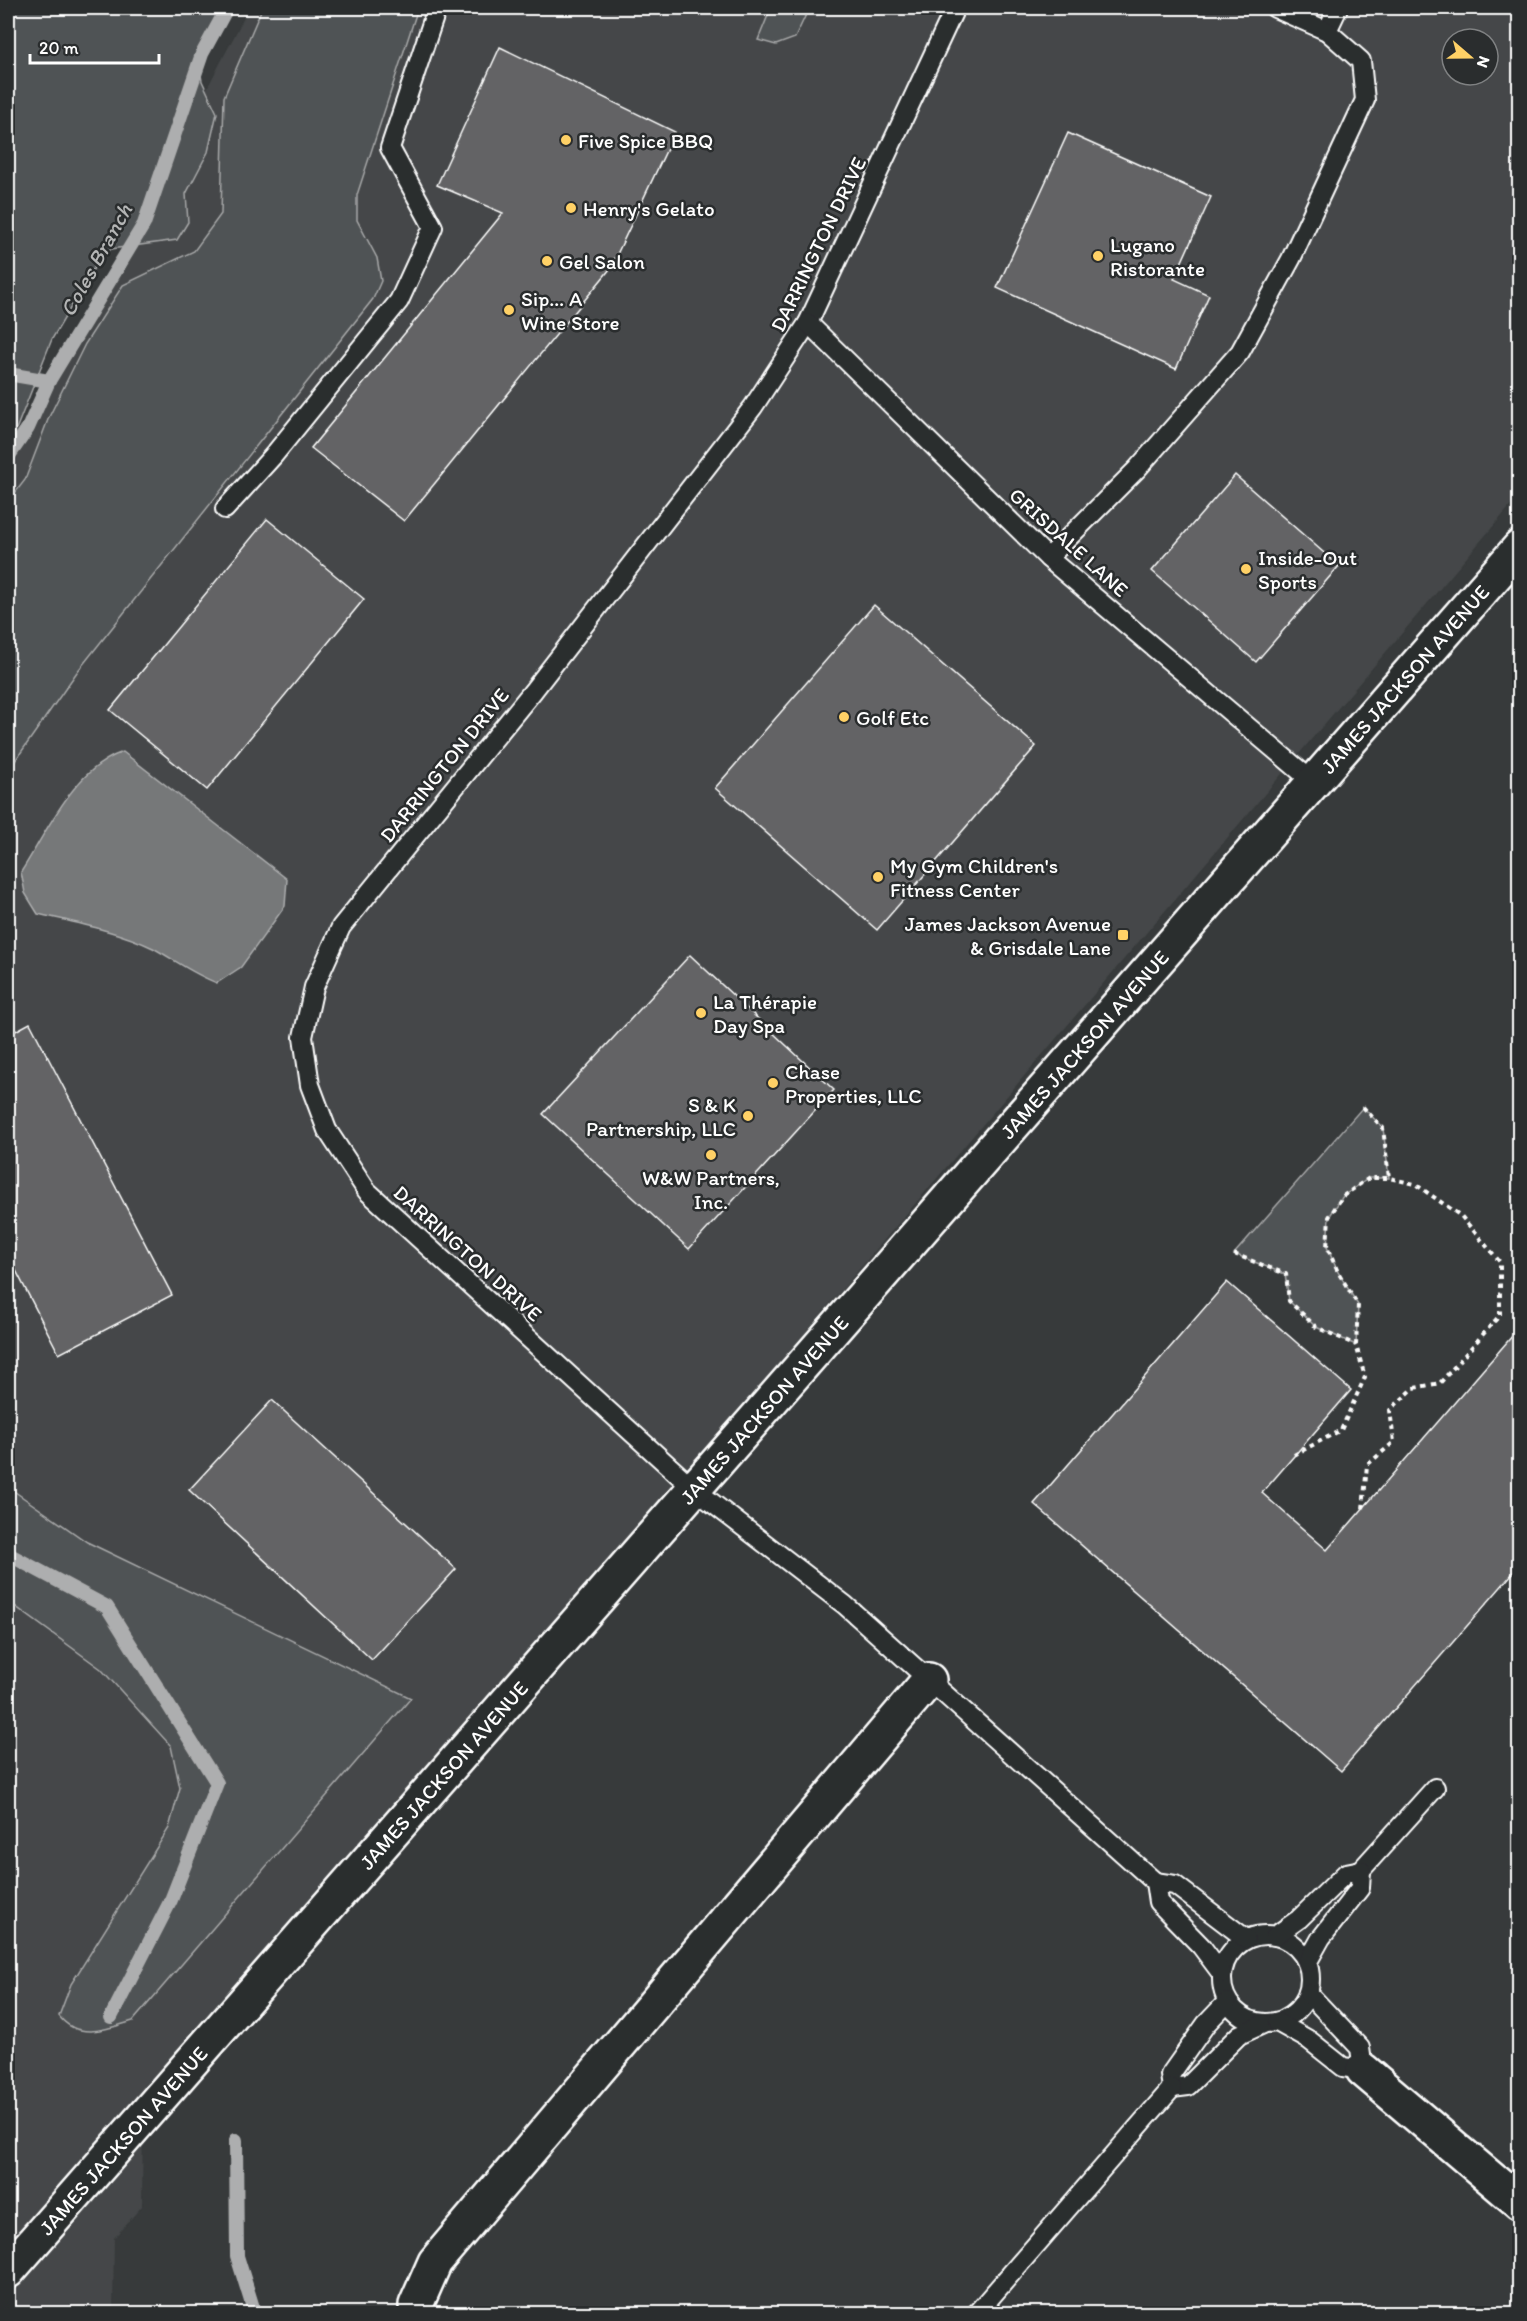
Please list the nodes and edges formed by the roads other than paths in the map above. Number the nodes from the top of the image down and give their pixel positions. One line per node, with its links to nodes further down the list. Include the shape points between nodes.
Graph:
1 (437, 8): 7 (lane, via 390,148 434,227 399,301)
2 (955, 8): 6 (lane, DARRINGTON DRIVE)
3 (1275, 8): 5 (lane)
4 (1338, 8): 5 (lane)
5 (1328, 31): 9 (lane, via 1361,61 1365,100 1291,259 1240,352 1137,469)
6 (808, 323): 9 (lane, GRISDALE LANE); 11 (lane, DARRINGTON DRIVE, via 753,406 534,691 341,927 314,987 303,1038 310,1085 327,1130 367,1191)
7 (225, 509)
8 (1520, 547): 10 (street, JAMES JACKSON AVENUE)
9 (1048, 558): 10 (lane, GRISDALE LANE)
10 (1312, 781): 11 (street, JAMES JACKSON AVENUE)
11 (694, 1489): 12 (lane, DARRINGTON DRIVE, via 845,1605); 26 (street, JAMES JACKSON AVENUE)
12 (930, 1680): 15 (lane, DARRINGTON DRIVE); 27 (street, via 435,2262 416,2306)
13 (1436, 1788): 14 (lane)
14 (1361, 1870): 16 (lane, via 1346,1873 1299,1919); 18 (lane, via 1360,1888)
15 (1155, 1881): 17 (lane, via 1175,1885); 19 (lane, via 1158,1902)
16 (1275, 1936): 17 (lane); 18 (lane, via 1300,1950)
17 (1246, 1939): 19 (lane, via 1233,1948)
18 (1307, 1963): 20 (lane)
19 (1222, 1974): 21 (lane)
20 (1308, 1993): 22 (lane, via 1301,2006); 23 (lane, via 1360,2048)
21 (1227, 2002): 22 (lane, via 1249,2020); 24 (lane, via 1180,2058 1170,2075)
22 (1270, 2023): 23 (lane, via 1309,2040 1343,2067); 24 (lane, via 1239,2035 1188,2086)
23 (1363, 2070): 25 (street)
24 (1172, 2088): 28 (lane)
25 (1520, 2203)
26 (8, 2271)
27 (417, 2313)
28 (976, 2313)

